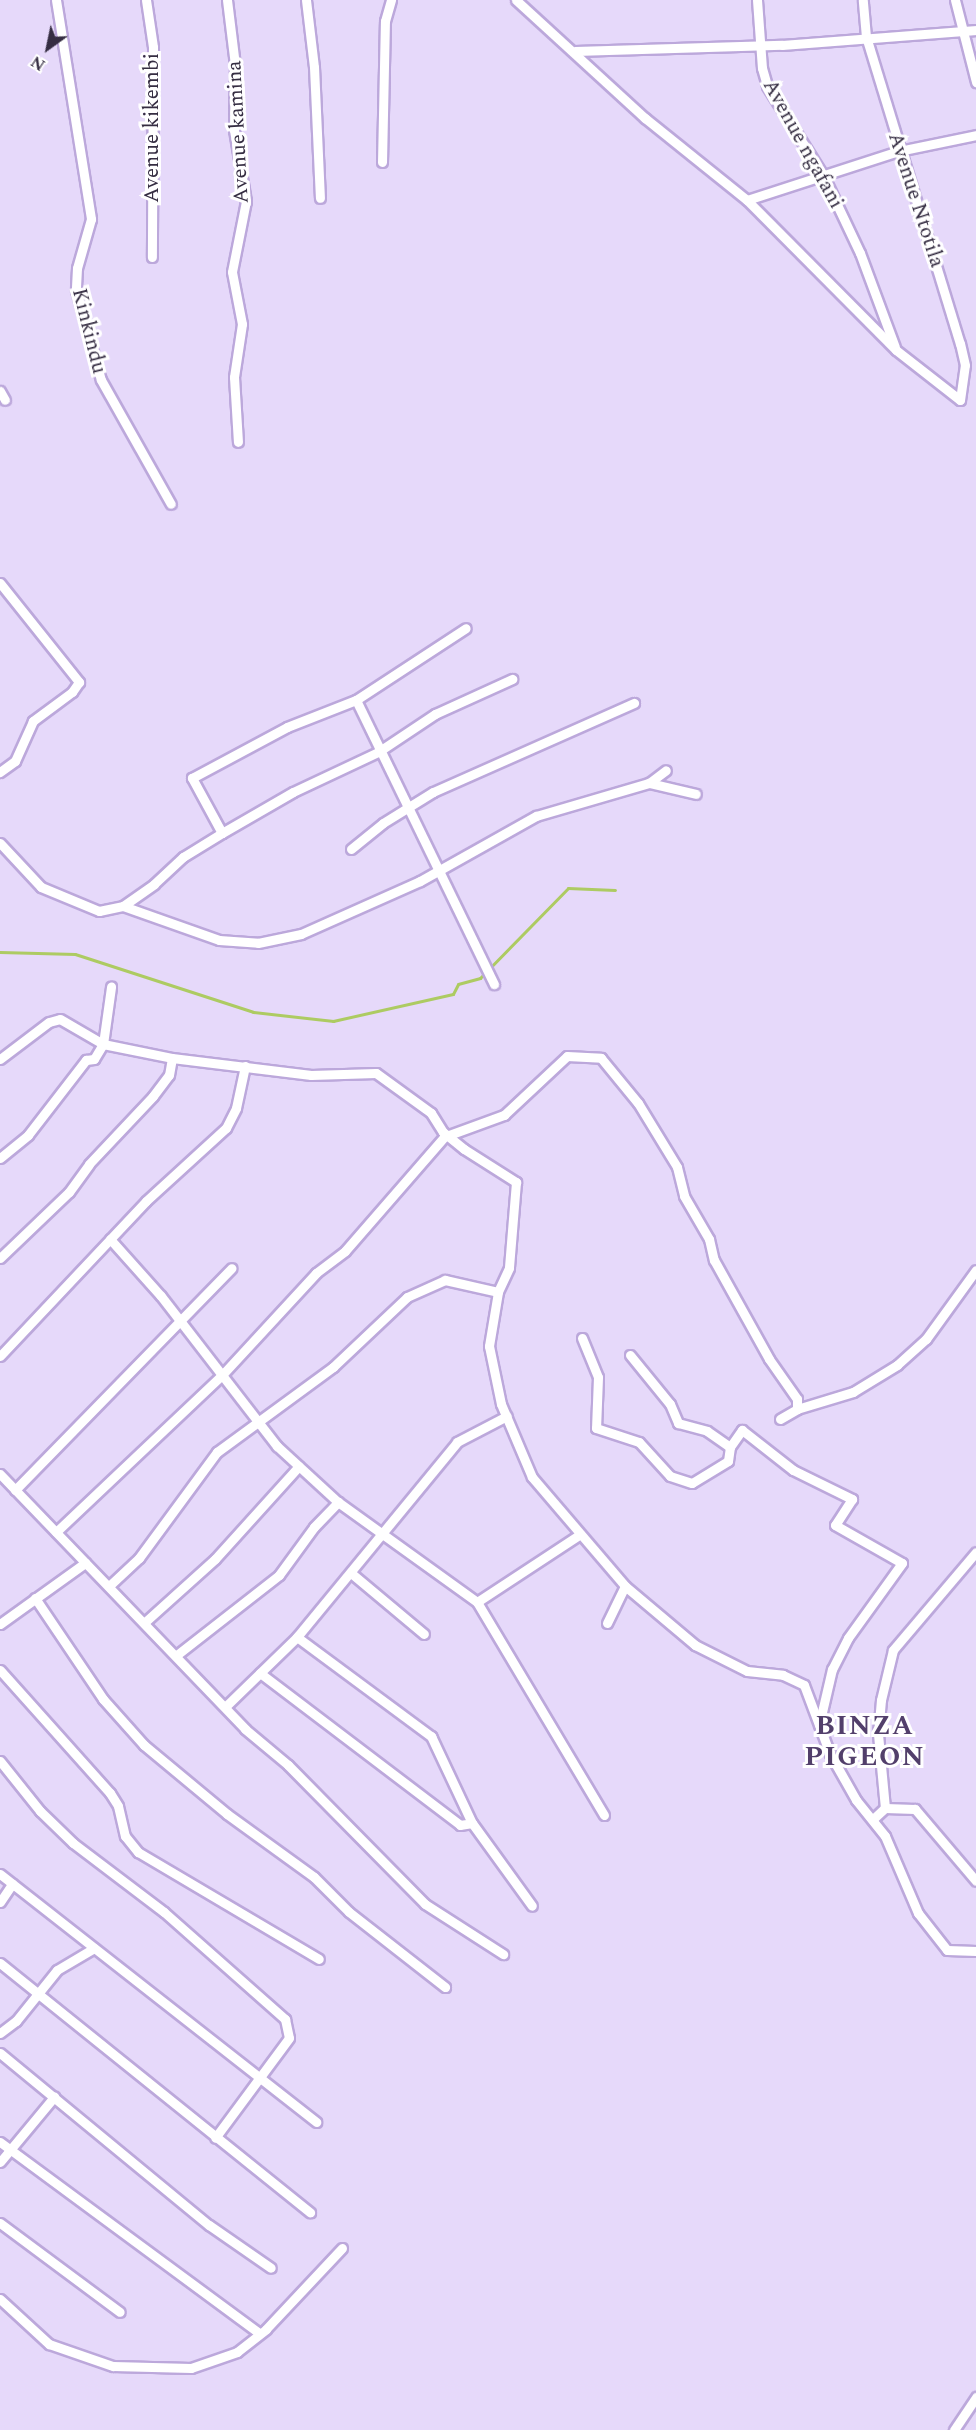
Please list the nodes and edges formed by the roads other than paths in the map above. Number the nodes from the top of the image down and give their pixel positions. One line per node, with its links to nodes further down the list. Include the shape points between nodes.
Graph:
1 (56, 0): 27 (street, Kinkindu, via 91,219 76,268 76,290 101,381)
2 (146, 0): 22 (street, Avenue kikembi, via 153,47)
3 (227, 0): 26 (street, Avenue kamina, via 235,65 234,130 246,201 232,272 242,324 234,377)
4 (306, 0): 20 (street, via 314,67)
5 (391, 0): 18 (street, via 385,21)
6 (516, 0): 14 (street)
7 (757, 0): 13 (street, Avenue ngafani)
8 (862, 0): 12 (street, Avenue Ntotila)
9 (955, 0): 11 (street)
10 (976, 30): 11 (street)
11 (964, 32): 12 (street); 15 (street)
12 (866, 37): 13 (street); 17 (street, Avenue Ntotila)
13 (759, 45): 14 (street); 19 (street, Avenue ngafani, via 767,87)
14 (575, 51): 21 (street, via 645,118)
15 (976, 82)
16 (976, 135): 17 (street)
17 (899, 151): 19 (street); 23 (street, Avenue Ntotila, via 965,365 960,400)
18 (382, 162)
19 (824, 177): 21 (street); 23 (street, Avenue ngafani, via 860,253)
20 (320, 198)
21 (747, 200): 23 (street)
22 (152, 257)
23 (896, 350)
24 (0, 390): 25 (street)
25 (5, 400)
26 (238, 442)
27 (171, 504)
28 (0, 583): 35 (street, via 79,682 72,692 33,721 15,761)
29 (466, 628): 31 (street)
30 (512, 679): 33 (street, via 435,714)
31 (356, 700): 33 (street); 39 (street, via 286,727 192,778)
32 (634, 703): 38 (street, via 475,772)
33 (378, 752): 38 (street); 39 (street, via 293,792)
34 (666, 770): 36 (street)
35 (0, 772)
36 (649, 783): 37 (street); 42 (street, via 536,816)
37 (696, 794)
38 (408, 809): 41 (street); 42 (street)
39 (222, 832): 43 (street, via 183,856)
40 (0, 843): 43 (street, via 41,887 99,910)
41 (351, 849)
42 (440, 869): 43 (street, via 336,921 301,934 258,943 219,940); 44 (street)
43 (123, 906)
44 (494, 984)
45 (111, 987): 46 (street)
46 (102, 1044): 47 (street); 48 (street, via 74,1026 54,1019); 51 (street, via 28,1135)
47 (172, 1058): 49 (street); 53 (street, via 169,1075 153,1096 89,1164 69,1192)
48 (0, 1059)
49 (245, 1066): 50 (street, via 311,1075 358,1072 384,1076 430,1113); 52 (street, via 236,1108 226,1128)
50 (447, 1135): 56 (street, via 481,1162 516,1182 509,1268); 61 (street, via 345,1251 316,1273); 62 (street, via 504,1115 567,1056 601,1058 638,1103 677,1167 684,1196 709,1239 714,1260 769,1359 797,1399)
51 (0, 1158)
52 (110, 1239): 57 (street); 60 (street)
53 (0, 1258)
54 (232, 1268): 57 (street)
55 (976, 1270): 62 (street, via 926,1339 904,1359 853,1392)
56 (498, 1292): 63 (street, via 489,1346); 65 (street, via 445,1280 407,1297 333,1367)
57 (180, 1321): 61 (street); 69 (street)
58 (582, 1338): 66 (street, via 598,1377 596,1428 639,1442 670,1476 692,1483 728,1461)
59 (630, 1355): 66 (street, via 670,1404 678,1423 707,1431)
60 (0, 1356)
61 (222, 1376): 65 (street); 71 (street)
62 (797, 1409): 64 (street)
63 (507, 1416): 72 (street, via 457,1442); 73 (street, via 532,1477)
64 (780, 1419)
65 (259, 1423): 67 (street); 77 (street, via 218,1452 139,1558)
66 (730, 1446): 90 (street, via 742,1430 793,1470 852,1499 835,1525 902,1563 848,1638 832,1669)
67 (299, 1466): 70 (street); 81 (street, via 215,1559)
68 (0, 1474): 69 (street)
69 (15, 1490): 71 (street)
70 (338, 1502): 72 (street); 86 (street, via 279,1575)
71 (56, 1532): 75 (street)
72 (381, 1535): 76 (street); 80 (street)
73 (579, 1535): 78 (street); 80 (street)
74 (976, 1552): 92 (street, via 893,1650 881,1700 878,1734)
75 (85, 1563): 77 (street); 79 (street)
76 (351, 1573): 84 (street); 85 (street)
77 (109, 1586): 81 (street)
78 (625, 1586): 82 (street); 90 (street, via 716,1658 747,1671 783,1675 804,1685)
79 (35, 1598): 83 (street); 106 (street, via 103,1699 144,1745 227,1814 314,1877 349,1912)
80 (477, 1602): 93 (street)
81 (145, 1622): 86 (street)
82 (607, 1623)
83 (0, 1624)
84 (424, 1634)
85 (297, 1637): 88 (street); 95 (street, via 431,1736)
86 (178, 1654): 89 (street)
87 (0, 1670): 104 (street, via 110,1793 118,1806 125,1836 138,1851)
88 (260, 1673): 89 (street); 95 (street, via 460,1825)
89 (226, 1706): 103 (street, via 425,1904)
90 (819, 1725): 94 (street, via 846,1783)
91 (0, 1761): 110 (street, via 40,1812 73,1843 172,1919 285,2019 289,2038)
92 (885, 1808): 94 (street); 97 (street, via 908,1806 921,1813)
93 (604, 1815)
94 (873, 1819): 102 (street, via 885,1836 918,1913 947,1950)
95 (472, 1823): 100 (street)
96 (0, 1874): 98 (street)
97 (976, 1881)
98 (12, 1884): 99 (street); 101 (street)
99 (0, 1902)
100 (532, 1906)
101 (94, 1948): 107 (street, via 57,1970); 110 (street)
102 (976, 1951)
103 (502, 1954)
104 (318, 1959)
105 (0, 1963): 107 (street)
106 (445, 1987)
107 (38, 1990): 108 (street, via 16,2021); 113 (street)
108 (0, 2034)
109 (0, 2053): 111 (street)
110 (260, 2077): 112 (street); 113 (street)
111 (54, 2097): 115 (street); 120 (street, via 208,2225)
112 (316, 2122)
113 (215, 2138): 117 (street)
114 (0, 2142): 115 (street)
115 (11, 2149): 116 (street); 123 (street)
116 (0, 2162)
117 (310, 2212)
118 (0, 2223): 122 (street)
119 (342, 2248): 123 (street)
120 (271, 2268)
121 (0, 2299): 123 (street, via 49,2344 113,2366 191,2368 237,2352)
122 (120, 2312)
123 (259, 2333)
124 (976, 2397): 125 (street)
125 (954, 2430)

